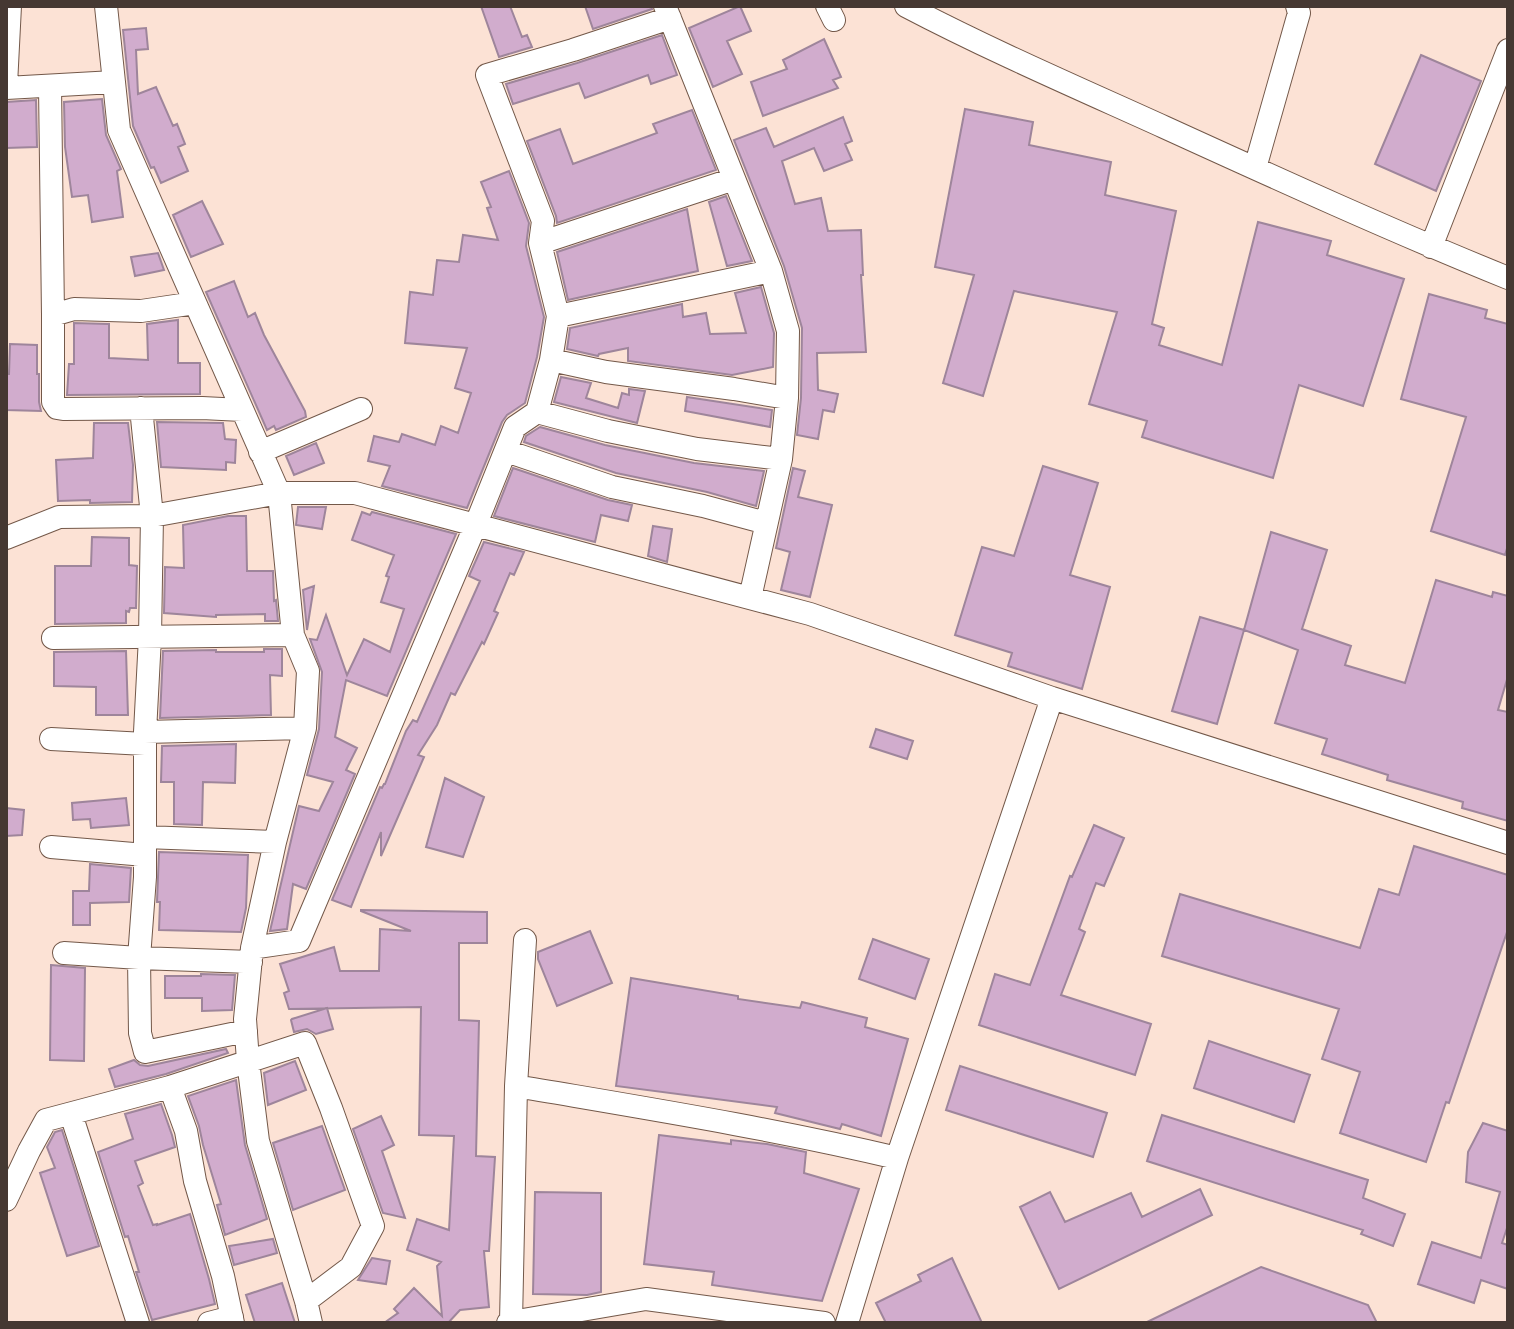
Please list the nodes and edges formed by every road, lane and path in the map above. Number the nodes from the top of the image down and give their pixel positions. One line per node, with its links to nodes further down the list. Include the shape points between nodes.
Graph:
1 (10, 6): 9 (street)
2 (106, 6): 7 (street)
3 (906, 6): 10 (street)
4 (1297, 6): 10 (street)
5 (668, 12): 11 (street); 12 (street, via 573,50 487,75 543,221)
6 (1508, 50): 13 (street)
7 (114, 82): 8 (street); 16 (street, via 119,130)
8 (50, 86): 9 (street); 17 (street)
9 (6, 87)
10 (1255, 168): 13 (street)
11 (734, 179): 12 (street); 14 (street)
12 (540, 243): 18 (street)
13 (1431, 247): 15 (street)
14 (771, 271): 18 (street); 20 (street, via 788,331)
15 (1508, 278)
16 (195, 303): 17 (street, via 141,311 74,309); 23 (street)
17 (53, 315): 21 (street, via 57,408)
18 (558, 316): 19 (street)
19 (551, 360): 20 (street); 24 (street)
20 (787, 398): 27 (street)
21 (141, 408): 23 (street); 29 (street)
22 (361, 409): 26 (street)
23 (242, 410): 26 (street)
24 (537, 412): 25 (street, via 515,427); 27 (street, via 697,449)
25 (506, 451): 30 (street, via 612,487); 31 (street)
26 (260, 452): 28 (street)
27 (781, 459): 30 (street)
28 (279, 493): 29 (street); 31 (street, via 355,493); 34 (street)
29 (152, 516): 32 (street, via 59,517); 35 (street)
30 (766, 523): 33 (street)
31 (476, 524): 33 (street); 47 (street, via 299,941)
32 (6, 538)
33 (750, 598): 37 (street)
34 (293, 635): 35 (street); 38 (street, via 308,671)
35 (150, 637): 36 (street); 39 (street)
36 (53, 638)
37 (1052, 698): 42 (street); 54 (street)
38 (305, 728): 39 (street); 41 (street)
39 (145, 738): 40 (street); 43 (street)
40 (51, 739)
41 (275, 842): 43 (street); 47 (street)
42 (1508, 843)
43 (145, 846): 44 (street); 48 (street)
44 (51, 847)
45 (525, 940): 51 (street)
46 (64, 953): 48 (street)
47 (252, 955): 48 (street); 49 (street)
48 (139, 958): 49 (street, via 145,1052)
49 (246, 1031): 50 (street)
50 (248, 1061): 52 (street); 56 (street, via 258,1141); 56 (street, via 305,1043 373,1226 351,1267)
51 (516, 1086): 54 (street); 59 (street)
52 (170, 1087): 53 (street); 58 (street, via 186,1131)
53 (71, 1114): 55 (street, via 46,1120); 60 (street)
54 (897, 1158): 64 (street)
55 (6, 1200)
56 (306, 1301): 62 (street)
57 (607, 1314): 59 (street); 63 (street, via 646,1299)
58 (232, 1320): 61 (street)
59 (510, 1322)
60 (138, 1323)
61 (209, 1323)
62 (311, 1323)
63 (824, 1323)
64 (847, 1323)

